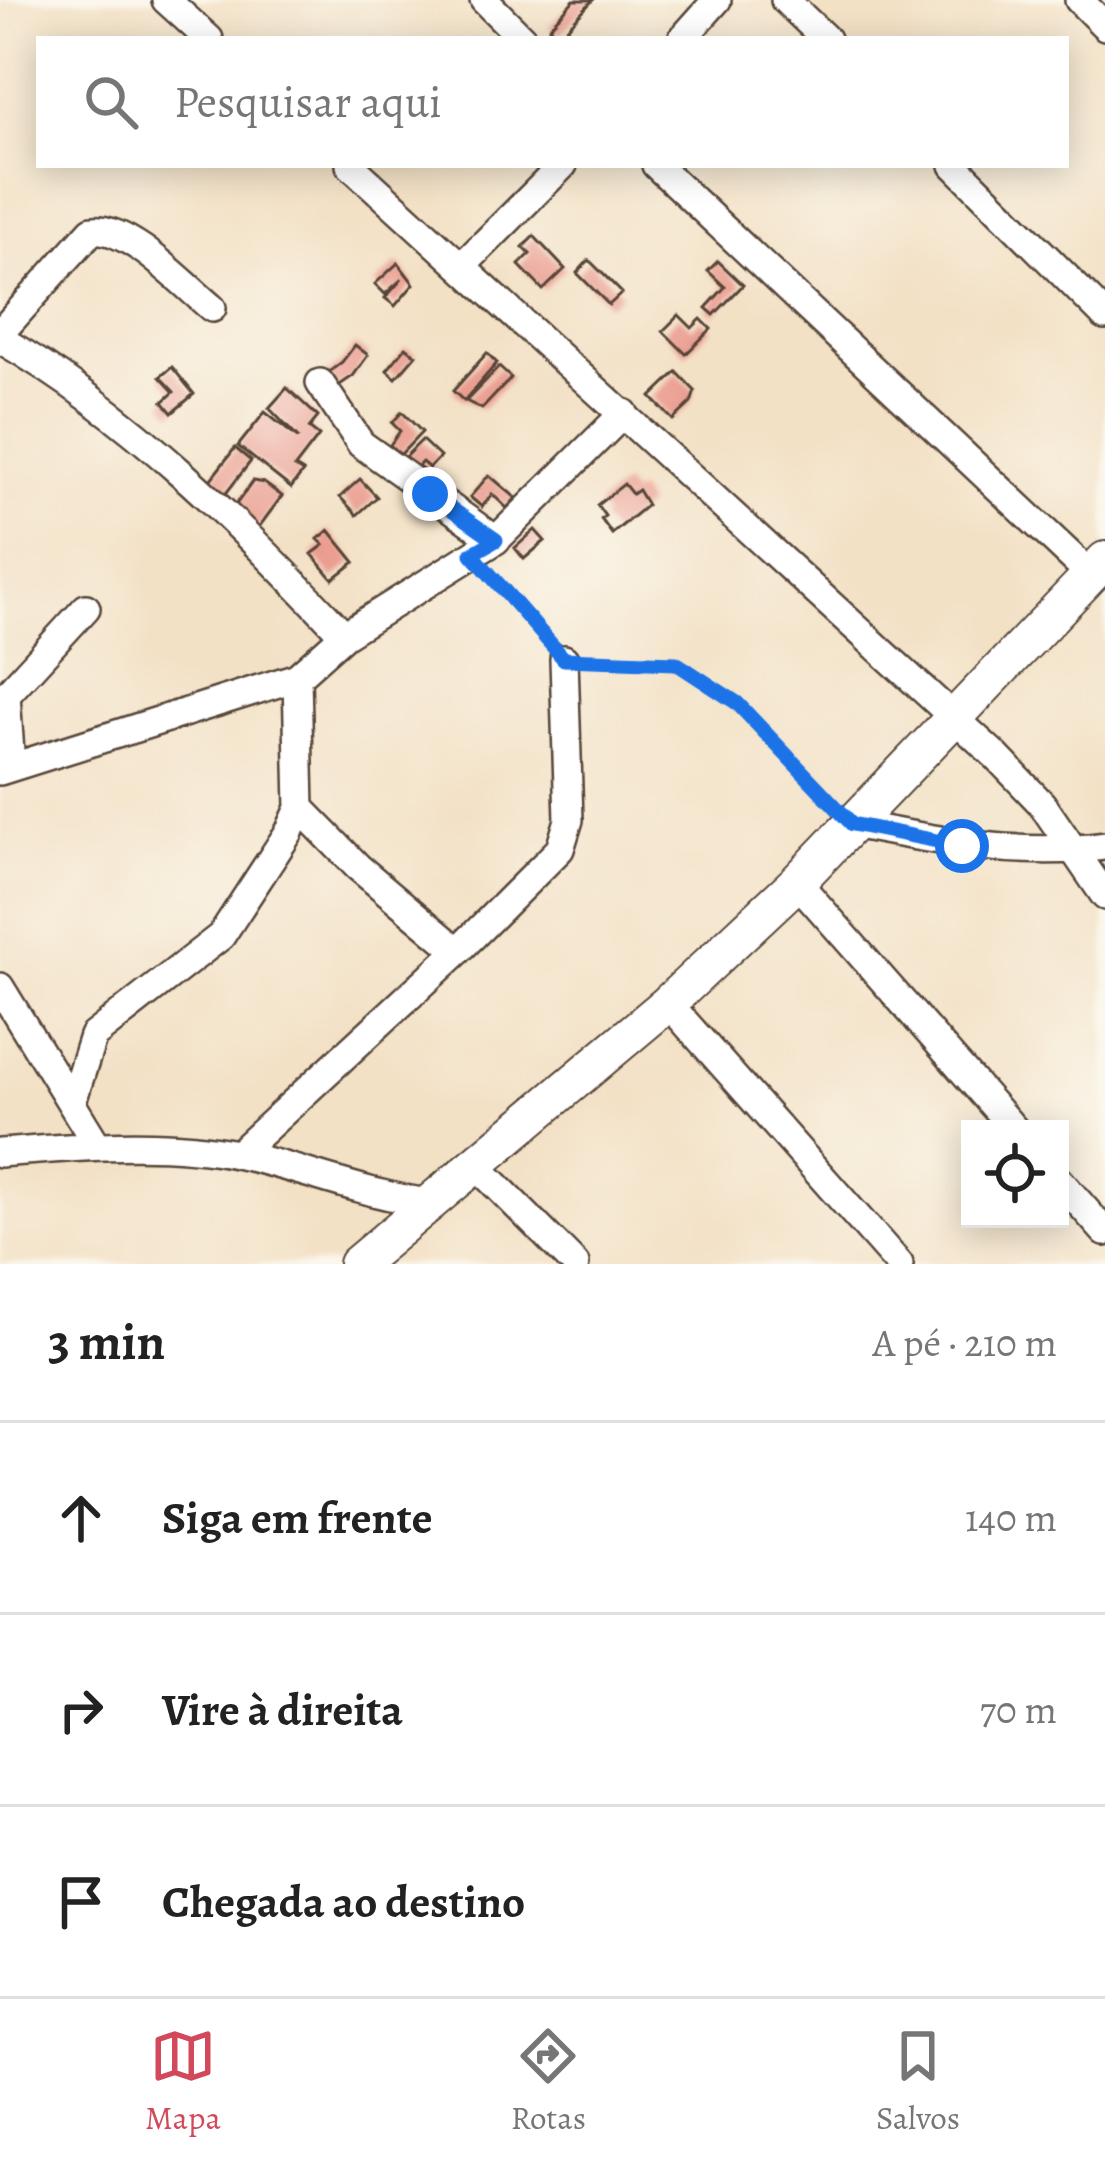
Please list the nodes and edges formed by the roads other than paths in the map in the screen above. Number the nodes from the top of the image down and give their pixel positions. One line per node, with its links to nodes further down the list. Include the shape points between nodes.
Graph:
1 (166, 0): 7 (street)
2 (484, 0): 8 (street)
3 (717, 0): 9 (street)
4 (785, 0): 10 (street)
5 (1078, 0): 6 (street)
6 (1105, 26)
7 (206, 36)
8 (521, 36)
9 (685, 36)
10 (823, 36)
11 (353, 168): 15 (street)
12 (560, 168): 15 (street)
13 (659, 168): 22 (street)
14 (957, 168): 17 (street)
15 (463, 265): 20 (street)
16 (212, 308): 18 (street, via 125,236 92,230)
17 (1105, 316)
18 (0, 336): 24 (street, via 209,498)
19 (320, 383): 21 (street, via 361,444)
20 (624, 413): 21 (street); 27 (street)
21 (484, 547): 24 (street)
22 (1098, 567): 27 (street)
23 (86, 608): 28 (street, via 6,695)
24 (344, 634): 26 (street)
25 (564, 659): 34 (street, via 567,837)
26 (296, 677): 28 (street); 29 (street)
27 (953, 716): 30 (street); 31 (street)
28 (6, 769)
29 (300, 808): 34 (street); 37 (street, via 221,936 92,1036)
30 (852, 824): 31 (street, via 962,846); 32 (street)
31 (1091, 848): 33 (street)
32 (796, 882): 36 (street); 38 (street)
33 (1105, 896)
34 (458, 951): 41 (street)
35 (0, 988): 37 (street)
36 (668, 1003): 42 (street); 48 (street)
37 (72, 1102): 39 (street)
38 (1006, 1120)
39 (97, 1145): 40 (street); 41 (street)
40 (0, 1154)
41 (238, 1154): 44 (street)
42 (476, 1164): 44 (street); 47 (street)
43 (1069, 1191): 45 (street)
44 (430, 1203): 46 (street)
45 (1105, 1232)
46 (358, 1264)
47 (575, 1264)
48 (899, 1264)

